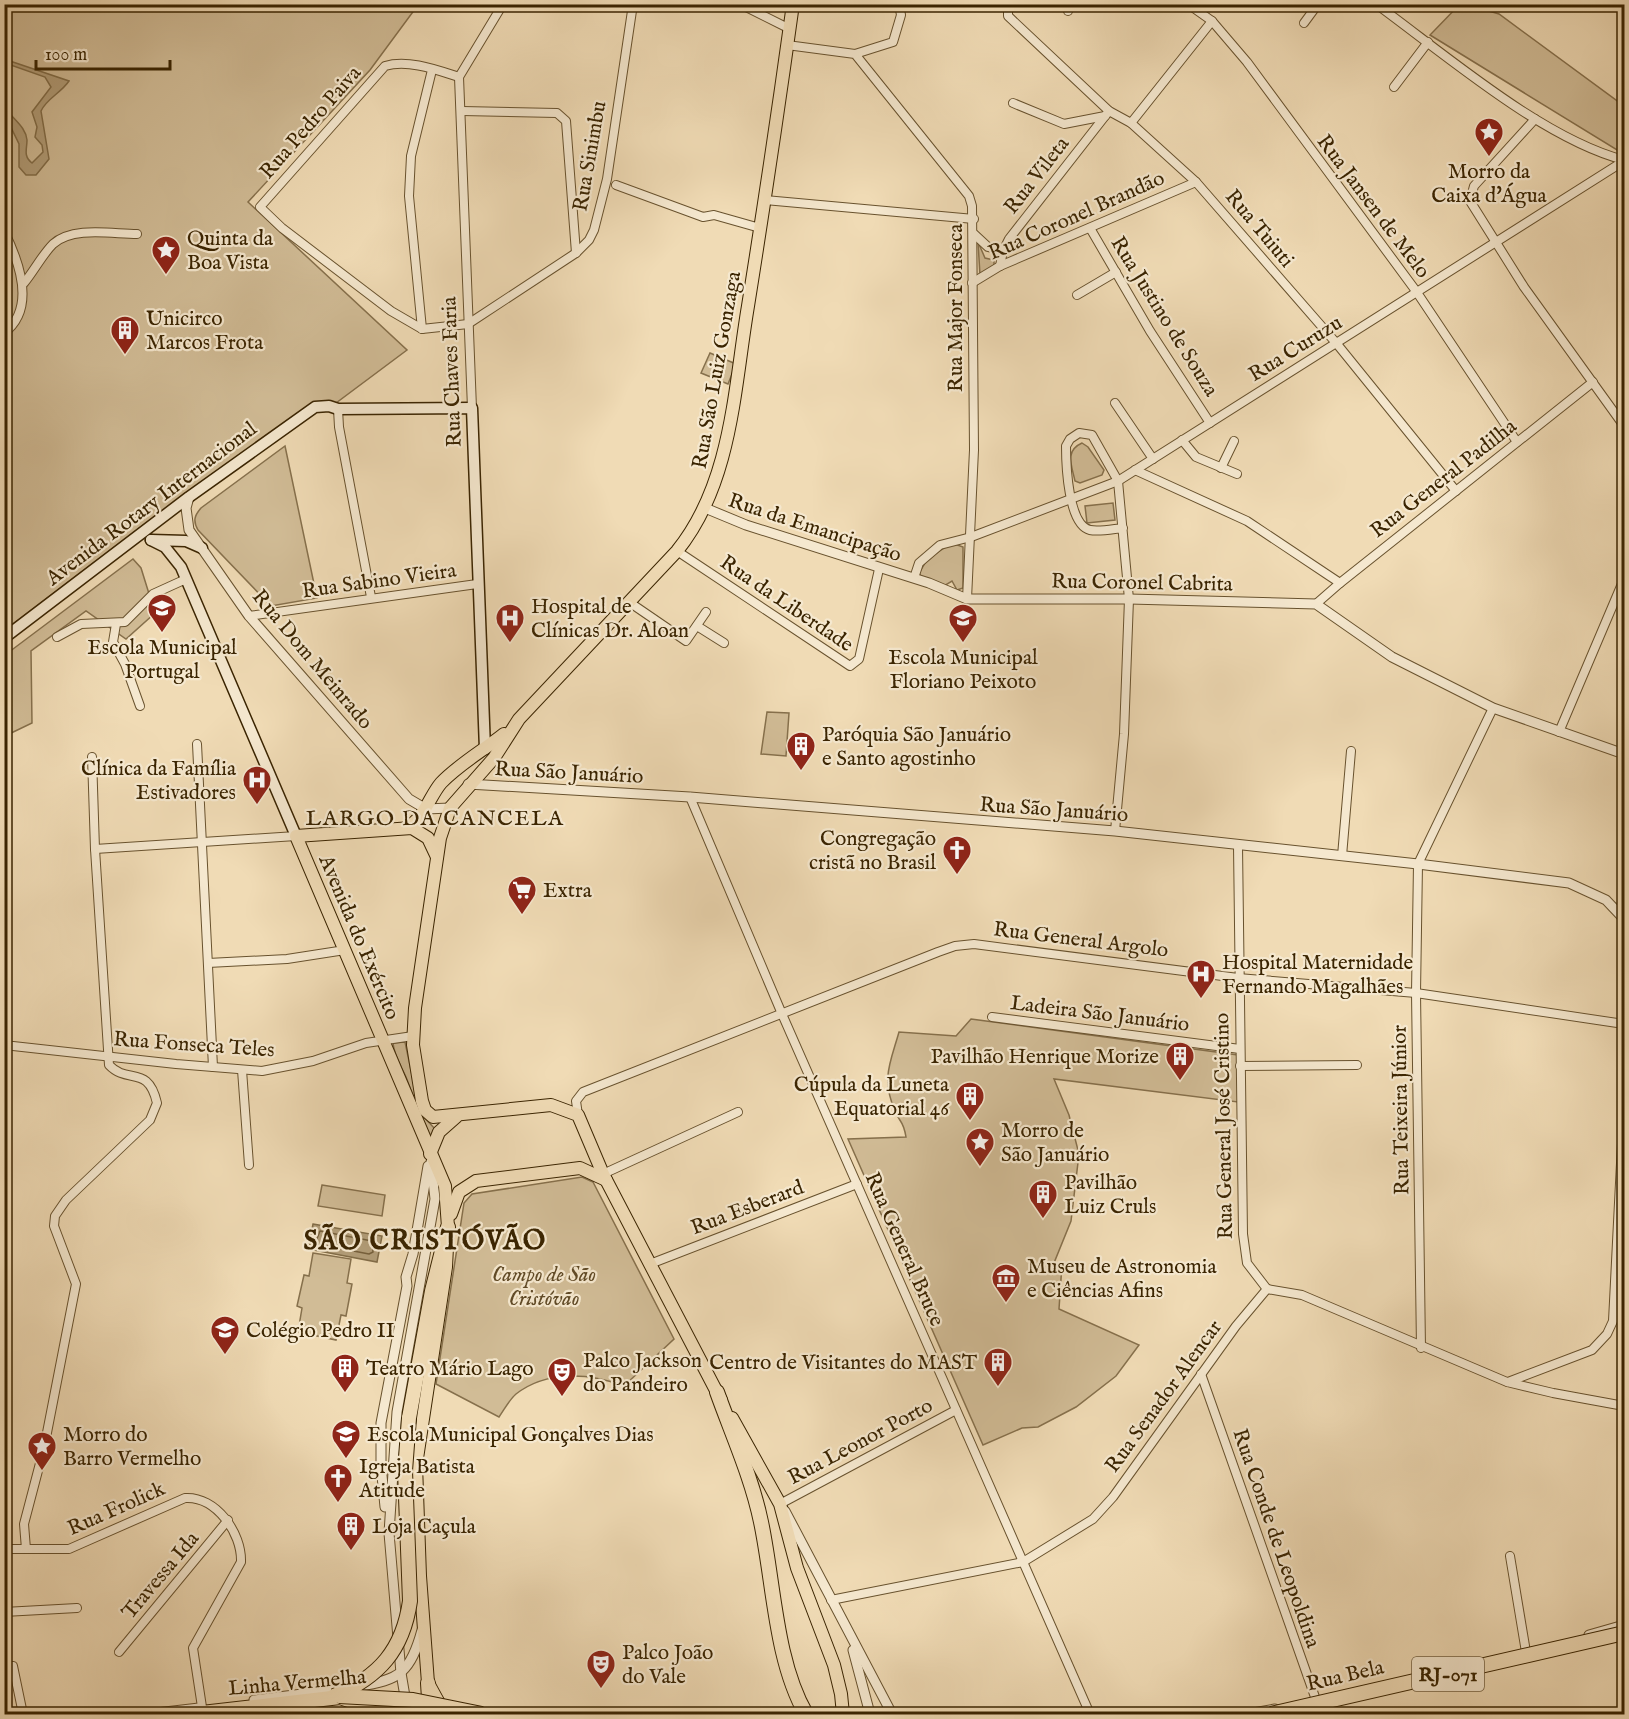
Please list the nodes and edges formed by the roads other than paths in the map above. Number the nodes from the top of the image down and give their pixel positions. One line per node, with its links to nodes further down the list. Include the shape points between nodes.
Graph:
1 (503, 4): 17 (street)
2 (633, 4): 36 (street, Rua Sinimbu, via 607,179 590,240)
3 (740, 4): 12 (street)
4 (793, 4): 12 (main road, Rua São Luiz Gonzaga)
5 (899, 4): 15 (street, via 897,36 893,42)
6 (1008, 4): 21 (street, Rua Tuiuti, via 1008,16)
7 (1188, 4): 10 (street, Rua Jansen de Melo)
8 (1318, 4): 11 (street)
9 (1377, 4): 13 (street)
10 (1212, 21): 23 (street); 41 (street, Rua Jansen de Melo, via 1247,62)
11 (1304, 23)
12 (790, 29): 14 (main road, Rua São Luiz Gonzaga)
13 (1428, 42): 18 (street); 22 (street)
14 (788, 45): 15 (street); 27 (main road, Rua São Luiz Gonzaga)
15 (855, 54): 28 (street, Rua Major Fonseca, via 969,196)
16 (432, 70): 17 (street, Rua Pedro Paiva); 44 (street, via 411,156 409,196); 44 (street, Rua Pedro Paiva, via 393,64 377,72 260,207 408,324)
17 (459, 77): 20 (street, Rua Chaves Faria)
18 (1394, 87)
19 (1012, 103): 21 (street, via 1064,124)
20 (462, 111): 36 (street, via 563,115); 43 (street, Rua Chaves Faria)
21 (1107, 113): 23 (street, Rua Tuiuti); 35 (street, Rua Vileta)
22 (1535, 118): 24 (street, via 1599,153); 34 (street, via 1470,195)
23 (1131, 123): 25 (street, Rua Tuiuti)
24 (1624, 160): 34 (street, Rua Curuzu)
25 (1196, 182): 30 (street, Rua Coronel Brandão); 46 (street, Rua Tuiuti)
26 (616, 185): 29 (street, via 703,217 714,215)
27 (765, 200): 28 (street); 29 (main road, Rua São Luiz Gonzaga)
28 (974, 219): 33 (street, Rua Major Fonseca)
29 (760, 228): 64 (main road, Rua São Luiz Gonzaga, via 726,437 717,480)
30 (1090, 228): 37 (street, Rua Coronel Brandão); 38 (street, Rua Justino de Souza)
31 (4, 231): 39 (street)
32 (137, 234): 39 (street, via 73,234 62,238)
33 (974, 234): 35 (street, via 988,247); 40 (street, Rua Major Fonseca)
34 (1495, 240): 41 (street, Rua Curuzu); 47 (street)
35 (1003, 251): 37 (street, Rua Vileta)
36 (576, 253): 43 (street, Rua Sinimbu)
37 (1000, 266): 40 (street, Rua Coronel Brandão)
38 (1116, 272): 42 (street); 51 (street, Rua Justino de Souza)
39 (24, 283): 45 (street, via 14,326)
40 (972, 283): 66 (street, Rua Major Fonseca)
41 (1416, 291): 46 (street, Rua Curuzu); 55 (street, Rua Jansen de Melo)
42 (1077, 295)
43 (468, 324): 44 (street, Rua Sinimbu); 49 (street, Rua Chaves Faria)
44 (422, 329)
45 (4, 333)
46 (1337, 344): 51 (street, Rua Curuzu); 61 (street, Rua Tuiuti)
47 (1593, 382): 52 (street); 55 (street, Rua General Padilha)
48 (1115, 403): 56 (street)
49 (472, 408): 50 (main road); 76 (main road, Rua Chaves Faria)
50 (338, 409): 62 (main road, Avenida Rotary Internacional, via 315,407); 77 (street)
51 (1210, 423): 53 (street, Rua Curuzu)
52 (1624, 426)
53 (1182, 440): 56 (street, Rua Curuzu); 57 (street, via 1196,458)
54 (1234, 441): 57 (street)
55 (1517, 442): 61 (street, Rua General Padilha)
56 (1153, 459): 58 (street, Rua Curuzu)
57 (1221, 468): 59 (street)
58 (1135, 470): 60 (street, Rua Curuzu); 75 (street, via 1247,521)
59 (1237, 474)
60 (1118, 481): 63 (street, Rua Curuzu); 63 (street, via 1092,435 1079,433 1066,446); 65 (street)
61 (1456, 491): 75 (street, Rua General Padilha)
62 (189, 497): 68 (main road, Avenida Rotary Internacional); 69 (street, Rua Dom Meinrado, via 186,519)
63 (1070, 498): 65 (street, via 1079,522 1086,529); 66 (street, Rua Curuzu)
64 (705, 508): 70 (main road, Rua São Luiz Gonzaga, via 694,531); 71 (street, Rua da Emancipação)
65 (1123, 528): 78 (street)
66 (971, 537): 72 (street, Rua Curuzu, via 948,541 932,550 919,563); 79 (street, Rua Major Fonseca)
67 (151, 540): 68 (main road); 69 (main road, via 177,540); 73 (main road, Avenida do Exército, via 173,556)
68 (125, 548): 87 (main road, Avenida Rotary Internacional)
69 (202, 548): 83 (street, Rua Dom Meinrado)
70 (677, 551): 71 (street, Rua da Liberdade, via 850,666 859,658); 80 (main road, Rua São Luiz Gonzaga)
71 (879, 569): 72 (street, Rua da Emancipação)
72 (914, 578): 79 (street, Rua da Emancipação)
73 (186, 579): 84 (street, via 153,594 125,622); 104 (main road, Avenida do Exército)
74 (1624, 579): 92 (street)
75 (1340, 582): 81 (street, Rua General Padilha)
76 (477, 584): 77 (street, Rua Sabino Vieira); 94 (main road, Rua Chaves Faria)
77 (371, 597): 83 (street, Rua Sabino Vieira)
78 (1129, 598): 79 (street, Rua Coronel Cabrita); 81 (street, Rua Coronel Cabrita); 103 (street, via 1124,734)
79 (968, 599)
80 (629, 602): 85 (street, via 686,641); 91 (main road, Rua São Luiz Gonzaga)
81 (1316, 604): 90 (street, via 1392,657)
82 (706, 612): 85 (street)
83 (249, 616): 100 (street, Rua Dom Meinrado, via 409,799)
84 (116, 624): 86 (street, via 81,624); 89 (street, via 113,642)
85 (697, 626): 88 (street)
86 (57, 637)
87 (4, 638)
88 (724, 643)
89 (140, 706)
90 (1493, 708): 92 (street); 110 (street, Rua Teixeira Júnior)
91 (511, 728): 94 (main road); 98 (main road, Rua São Luiz Gonzaga, via 494,758)
92 (1559, 732): 96 (street)
93 (197, 744): 105 (street)
94 (485, 749): 98 (main road); 100 (main road, via 452,773)
95 (1351, 751): 108 (street)
96 (1624, 754)
97 (93, 757): 107 (street)
98 (468, 784): 99 (street, Rua São Januário); 101 (main road, Rua São Luiz Gonzaga)
99 (690, 797): 103 (street, Rua São Januário); 117 (street, Rua General Bruce)
100 (426, 808): 101 (street); 102 (main road)
101 (450, 808): 109 (main road, Rua São Luiz Gonzaga)
102 (408, 827): 104 (main road); 109 (main road, via 423,833)
103 (1115, 831): 106 (street, Rua São Januário)
104 (296, 836): 105 (street); 113 (main road, Avenida do Exército)
105 (202, 842): 107 (street); 114 (street)
106 (1238, 846): 108 (street, Rua São Januário); 115 (street, Rua General José Cristino)
107 (95, 849): 124 (street)
108 (1342, 856): 110 (street, Rua São Januário)
109 (437, 857): 120 (main road, Rua São Luiz Gonzaga)
110 (1418, 864): 112 (street, Rua São Januário, via 1569,883 1606,900); 116 (street, Rua Teixeira Júnior)
111 (1624, 896): 112 (street)
112 (1622, 915)
113 (345, 950): 114 (street, via 286,959); 121 (main road, Avenida do Exército)
114 (208, 963): 127 (street)
115 (1238, 978): 116 (street, Rua General Argolo); 117 (street, Rua General Argolo, via 974,944 947,949); 123 (street, Rua General José Cristino)
116 (1416, 993): 119 (street, Rua General Argolo); 140 (street, Rua Teixeira Júnior)
117 (782, 1014): 131 (street, Rua General Argolo, via 583,1092 576,1101); 136 (street, Rua General Bruce)
118 (992, 1017): 123 (street, Ladeira São Januário)
119 (1624, 1024)
120 (413, 1036): 121 (street, Rua Fonseca Teles); 132 (main road, Rua São Luiz Gonzaga, via 425,1110 436,1118)
121 (383, 1040): 128 (street, Rua Fonseca Teles, via 279,1069); 133 (main road, Avenida do Exército)
122 (4, 1045): 124 (street, Rua Fonseca Teles)
123 (1240, 1049): 126 (street, Rua General José Cristino)
124 (107, 1056): 127 (street, Rua Fonseca Teles); 150 (street, via 114,1070 144,1077 156,1097 156,1108 150,1120 66,1200 55,1216 54,1226 76,1284 44,1448 24,1524)
125 (1356, 1065): 126 (street)
126 (1240, 1066): 139 (street, Rua General José Cristino, via 1244,1257)
127 (213, 1067): 128 (street, Rua Fonseca Teles)
128 (242, 1070): 134 (street)
129 (1624, 1104): 142 (street, via 1612,1321 1607,1334 1592,1350)
130 (738, 1112): 135 (street)
131 (578, 1115): 132 (main road, via 551,1105); 135 (main road)
132 (458, 1116): 133 (main road, via 439,1132)
133 (430, 1154): 137 (main road, via 445,1186); 148 (street, via 435,1199 397,1412); 148 (street, via 381,1423 381,1465)
134 (249, 1165)
135 (605, 1178): 137 (main road, via 580,1168 476,1181 459,1192); 138 (main road)
136 (857, 1184): 138 (street, Rua Esberard); 145 (street, Rua General Bruce)
137 (448, 1227): 156 (main road, via 447,1267 416,1462); 166 (highway, bridge, via 409,1418 405,1471 408,1620 390,1657 378,1670)
138 (650, 1264): 143 (main road)
139 (1267, 1289): 140 (street, via 1302,1295); 141 (street, Rua Senador Alencar)
140 (1421, 1348): 142 (street)
141 (1201, 1374): 152 (street, Rua Senador Alencar, via 1102,1510); 167 (street, Rua Conde de Leopoldina)
142 (1507, 1382): 144 (street)
143 (717, 1392): 146 (main road); 180 (highway, via 757,1501 793,1685)
144 (1624, 1406)
145 (956, 1410): 146 (street, Rua Leonor Porto); 152 (street, Rua General Bruce)
146 (780, 1504): 153 (street); 181 (main road, via 797,1568 834,1665)
147 (228, 1520): 150 (street, Rua Frolick, via 197,1500 185,1498 69,1549); 161 (street, Travessa Ida); 168 (street, via 241,1562 193,1648)
148 (389, 1533): 164 (street)
149 (4, 1548): 150 (street)
150 (26, 1549)
151 (1510, 1556): 162 (street)
152 (1023, 1562): 153 (street, Rua Senador Alencar); 184 (street, Rua General Bruce)
153 (831, 1600): 159 (street)
154 (77, 1608): 155 (street)
155 (4, 1612)
156 (424, 1624): 164 (street); 165 (main road)
157 (1624, 1625): 162 (street, Rua Bela)
158 (1624, 1633): 186 (highway, RJ-071, bridge)
159 (849, 1634): 182 (street); 183 (street)
160 (1624, 1640): 187 (highway, RJ-071)
161 (119, 1652)
162 (1526, 1652): 167 (street, Rua Bela)
163 (14, 1666): 170 (street)
164 (401, 1673): 168 (street, via 383,1683); 174 (street)
165 (428, 1683): 175 (main road); 176 (highway); 177 (main road)
166 (337, 1696): 168 (highway, Linha Vermelha); 172 (highway, Linha Vermelha); 173 (highway); 178 (highway, Linha Vermelha, bridge); 179 (highway, Linha Vermelha, bridge, via 413,1700)
167 (1316, 1700): 185 (street, Rua Bela); 188 (street, Rua Conde de Leopoldina)
168 (197, 1711): 169 (street)
169 (172, 1713): 171 (street)
170 (23, 1714)
171 (148, 1714)
172 (187, 1714)
173 (390, 1714)
174 (408, 1714)
175 (423, 1714)
176 (430, 1714)
177 (445, 1714)
178 (472, 1714)
179 (482, 1714)
180 (806, 1714)
181 (843, 1714)
182 (870, 1714)
183 (892, 1714)
184 (1090, 1714)
185 (1248, 1714)
186 (1271, 1714)
187 (1292, 1714)
188 (1321, 1714)

